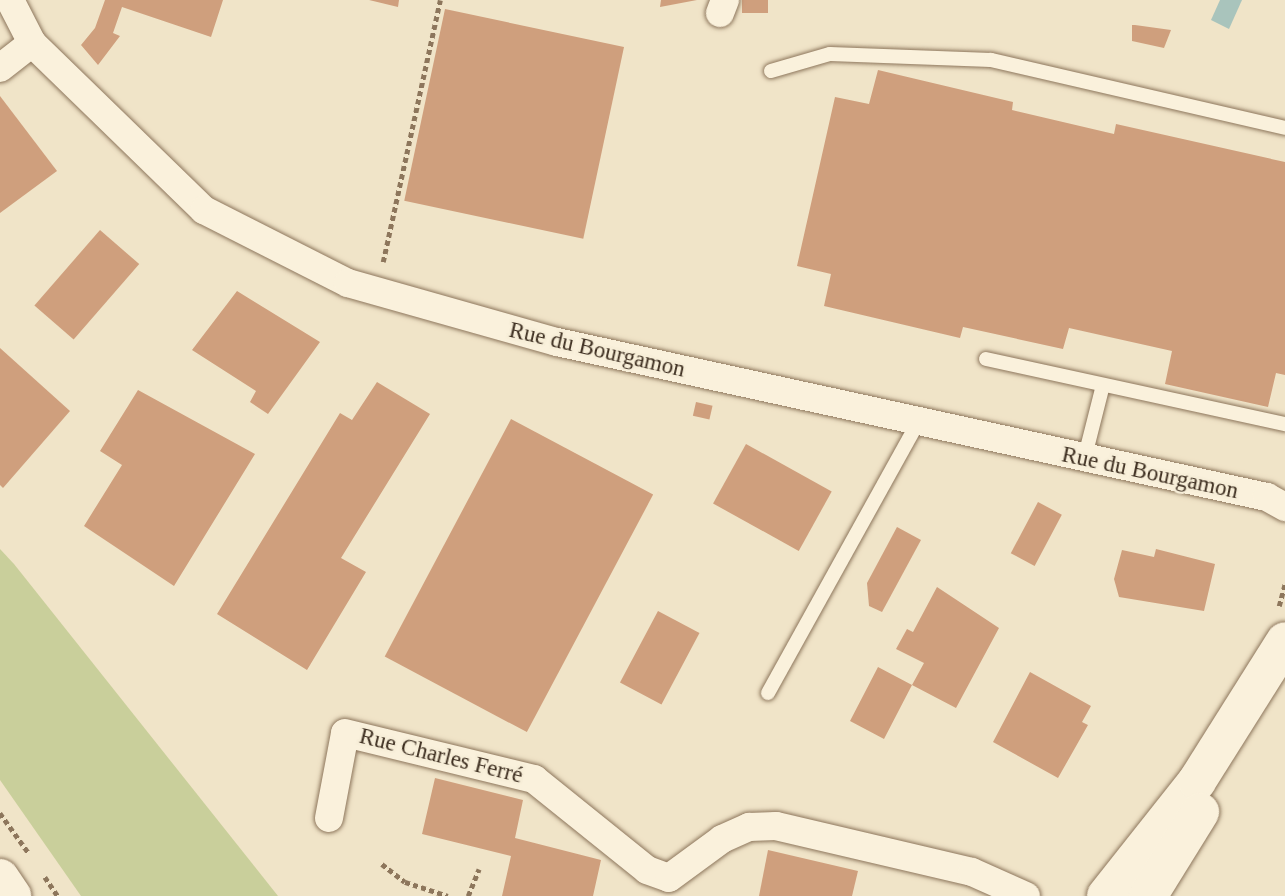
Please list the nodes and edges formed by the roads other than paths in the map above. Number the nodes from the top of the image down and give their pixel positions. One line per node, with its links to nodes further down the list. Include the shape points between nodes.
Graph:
1 (10, 0): 2 (street, Rue du Bourgamon)
2 (32, 43): 3 (street); 9 (street, Rue du Bourgamon, via 204,210 370,292 556,342)
3 (0, 68)
4 (771, 71): 5 (lane, via 830,54 991,60)
5 (1285, 128)
6 (986, 359): 7 (lane)
7 (1103, 385): 8 (lane); 10 (lane)
8 (1285, 424)
9 (917, 425): 10 (street, Rue du Bourgamon); 14 (lane)
10 (1084, 460): 11 (street, Rue du Bourgamon, via 1267,497)
11 (1285, 507)
12 (1285, 641): 17 (main road, via 1197,781)
13 (1285, 677): 18 (main road)
14 (768, 693)
15 (329, 818): 16 (street, Rue Charles Ferré, via 345,733 534,779 647,870 669,878 722,839 749,827 776,826 972,872)
16 (1026, 896)
17 (1106, 896)
18 (1148, 896)

